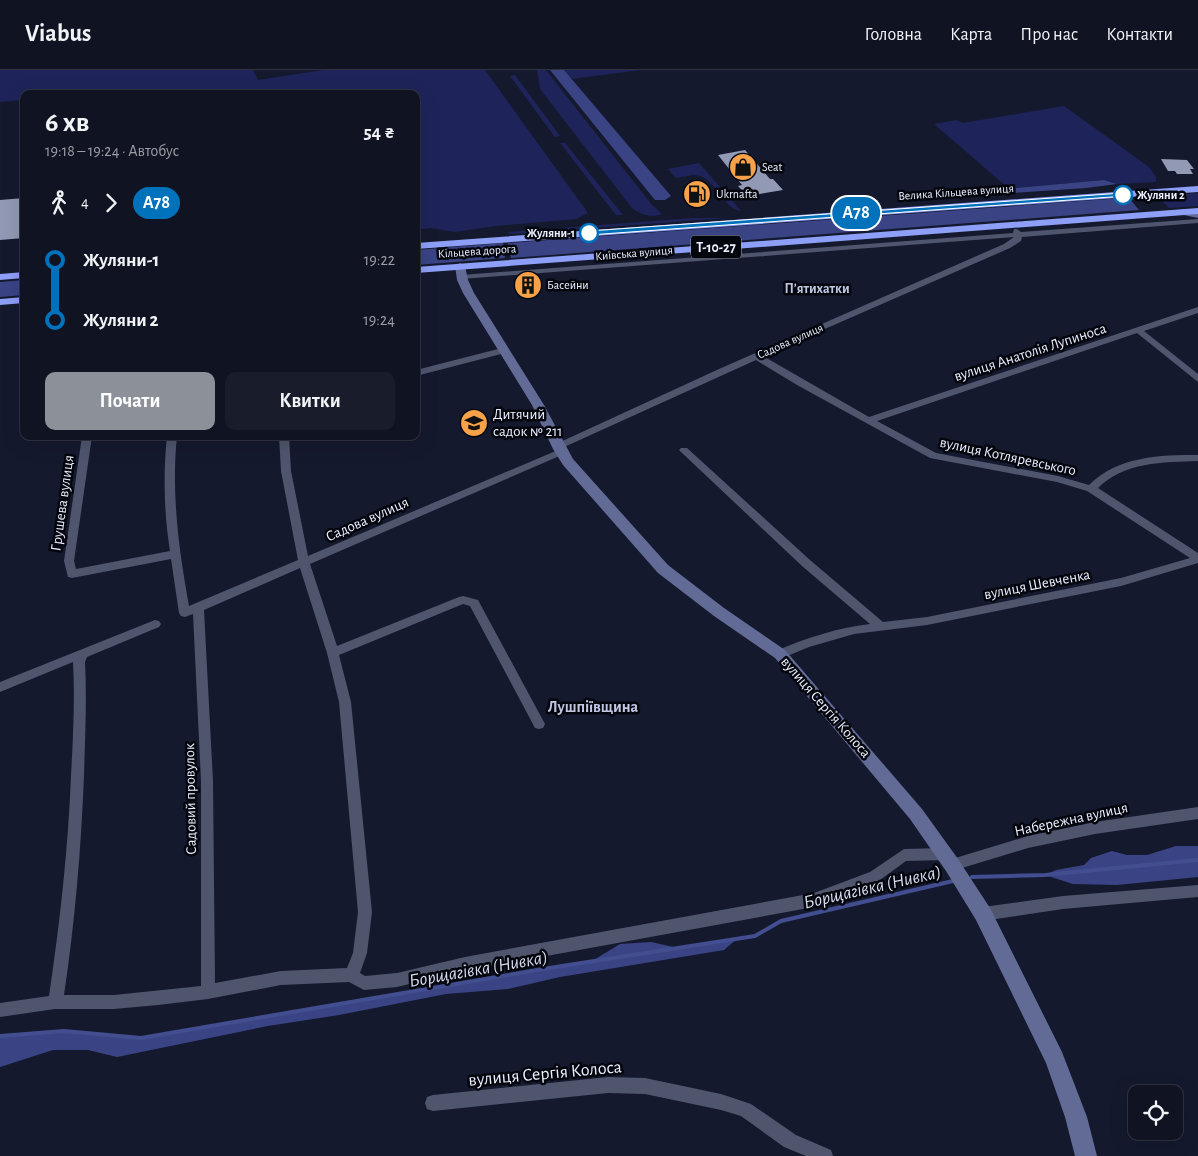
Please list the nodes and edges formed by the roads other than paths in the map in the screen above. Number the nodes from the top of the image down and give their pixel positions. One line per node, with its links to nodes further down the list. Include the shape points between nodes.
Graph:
1 (1198, 189): 2 (highway, Велика Кільцева вулиця / Т-10-27)
2 (1125, 195): 6 (highway, via 1149,204 1150,208); 9 (highway, Велика Кільцева вулиця / Т-10-27)
3 (1198, 211): 4 (highway, Кільцева дорога / Т-10-27)
4 (1183, 212): 5 (street); 6 (highway, Кільцева дорога / Т-10-27)
5 (1198, 215)
6 (1140, 216): 8 (highway, Кільцева дорога / Т-10-27)
7 (1198, 221): 8 (street)
8 (1017, 230): 11 (highway, Кільцева дорога / Т-10-27); 19 (street, Садова вулиця, via 1018,239 1007,246)
9 (420, 246)
10 (420, 270): 11 (highway, Кільцева дорога / Т-10-27)
11 (460, 272): 18 (street, вулиця Сергія Колоса)
12 (20, 276): 13 (highway)
13 (0, 277)
14 (20, 300): 15 (highway)
15 (0, 302)
16 (1198, 310): 17 (street, вулиця Анатолія Лупиноса)
17 (1139, 331): 21 (street); 22 (street, вулиця Анатолія Лупиноса)
18 (502, 350): 20 (street); 26 (street, вулиця Сергія Колоса, via 538,406)
19 (756, 356): 22 (street, вулиця Котляревського); 26 (street, Садова вулиця)
20 (420, 372)
21 (1198, 379)
22 (870, 420): 29 (street, вулиця Котляревського, via 938,458 1058,479)
23 (86, 440): 30 (street, Грушева вулиця, via 69,561 72,574)
24 (172, 440): 30 (street, via 169,471)
25 (284, 440): 32 (street, via 286,472)
26 (560, 449): 32 (street, Садова вулиця); 38 (street, вулиця Сергія Колоса, via 663,569)
27 (684, 450): 35 (street, via 806,563)
28 (1198, 458): 29 (street, via 1172,458 1136,464 1102,477)
29 (1091, 489): 31 (street, вулиця Котляревського)
30 (175, 554): 33 (street, Садова вулиця, via 185,613)
31 (1198, 559): 35 (street, вулиця Шевченка, via 1121,582 927,621)
32 (304, 563): 33 (street, Садова вулиця); 37 (street)
33 (198, 607): 46 (street, Садовий провулок, via 207,781)
34 (155, 624): 36 (street)
35 (880, 626): 38 (street, вулиця Шевченка, via 806,643)
36 (82, 652): 39 (street); 47 (street, via 79,662 81,696 74,854)
37 (333, 653): 40 (street, via 463,600 470,601 478,606); 45 (street, via 345,702 365,912 363,938)
38 (780, 654): 42 (street, вулиця Сергія Колоса, via 894,786)
39 (0, 687)
40 (540, 724)
41 (1198, 813): 42 (street, Набережна вулиця, via 1076,832)
42 (948, 860): 44 (street, вулиця Сергія Колоса); 45 (street, Набережна вулиця, via 904,855 875,876 814,900 749,913 397,980 364,983)
43 (1198, 891): 44 (street)
44 (983, 914): 51 (street, вулиця Сергія Колоса, via 1055,1059)
45 (351, 975): 46 (street, Набережна вулиця, via 280,978)
46 (208, 992): 47 (street, Набережна вулиця, via 114,1002)
47 (55, 1002): 48 (street, Набережна вулиця)
48 (0, 1010)
49 (433, 1102): 50 (street, вулиця Сергія Колоса, via 608,1085 645,1086 745,1110 790,1142)
50 (825, 1156)
51 (1086, 1156)

